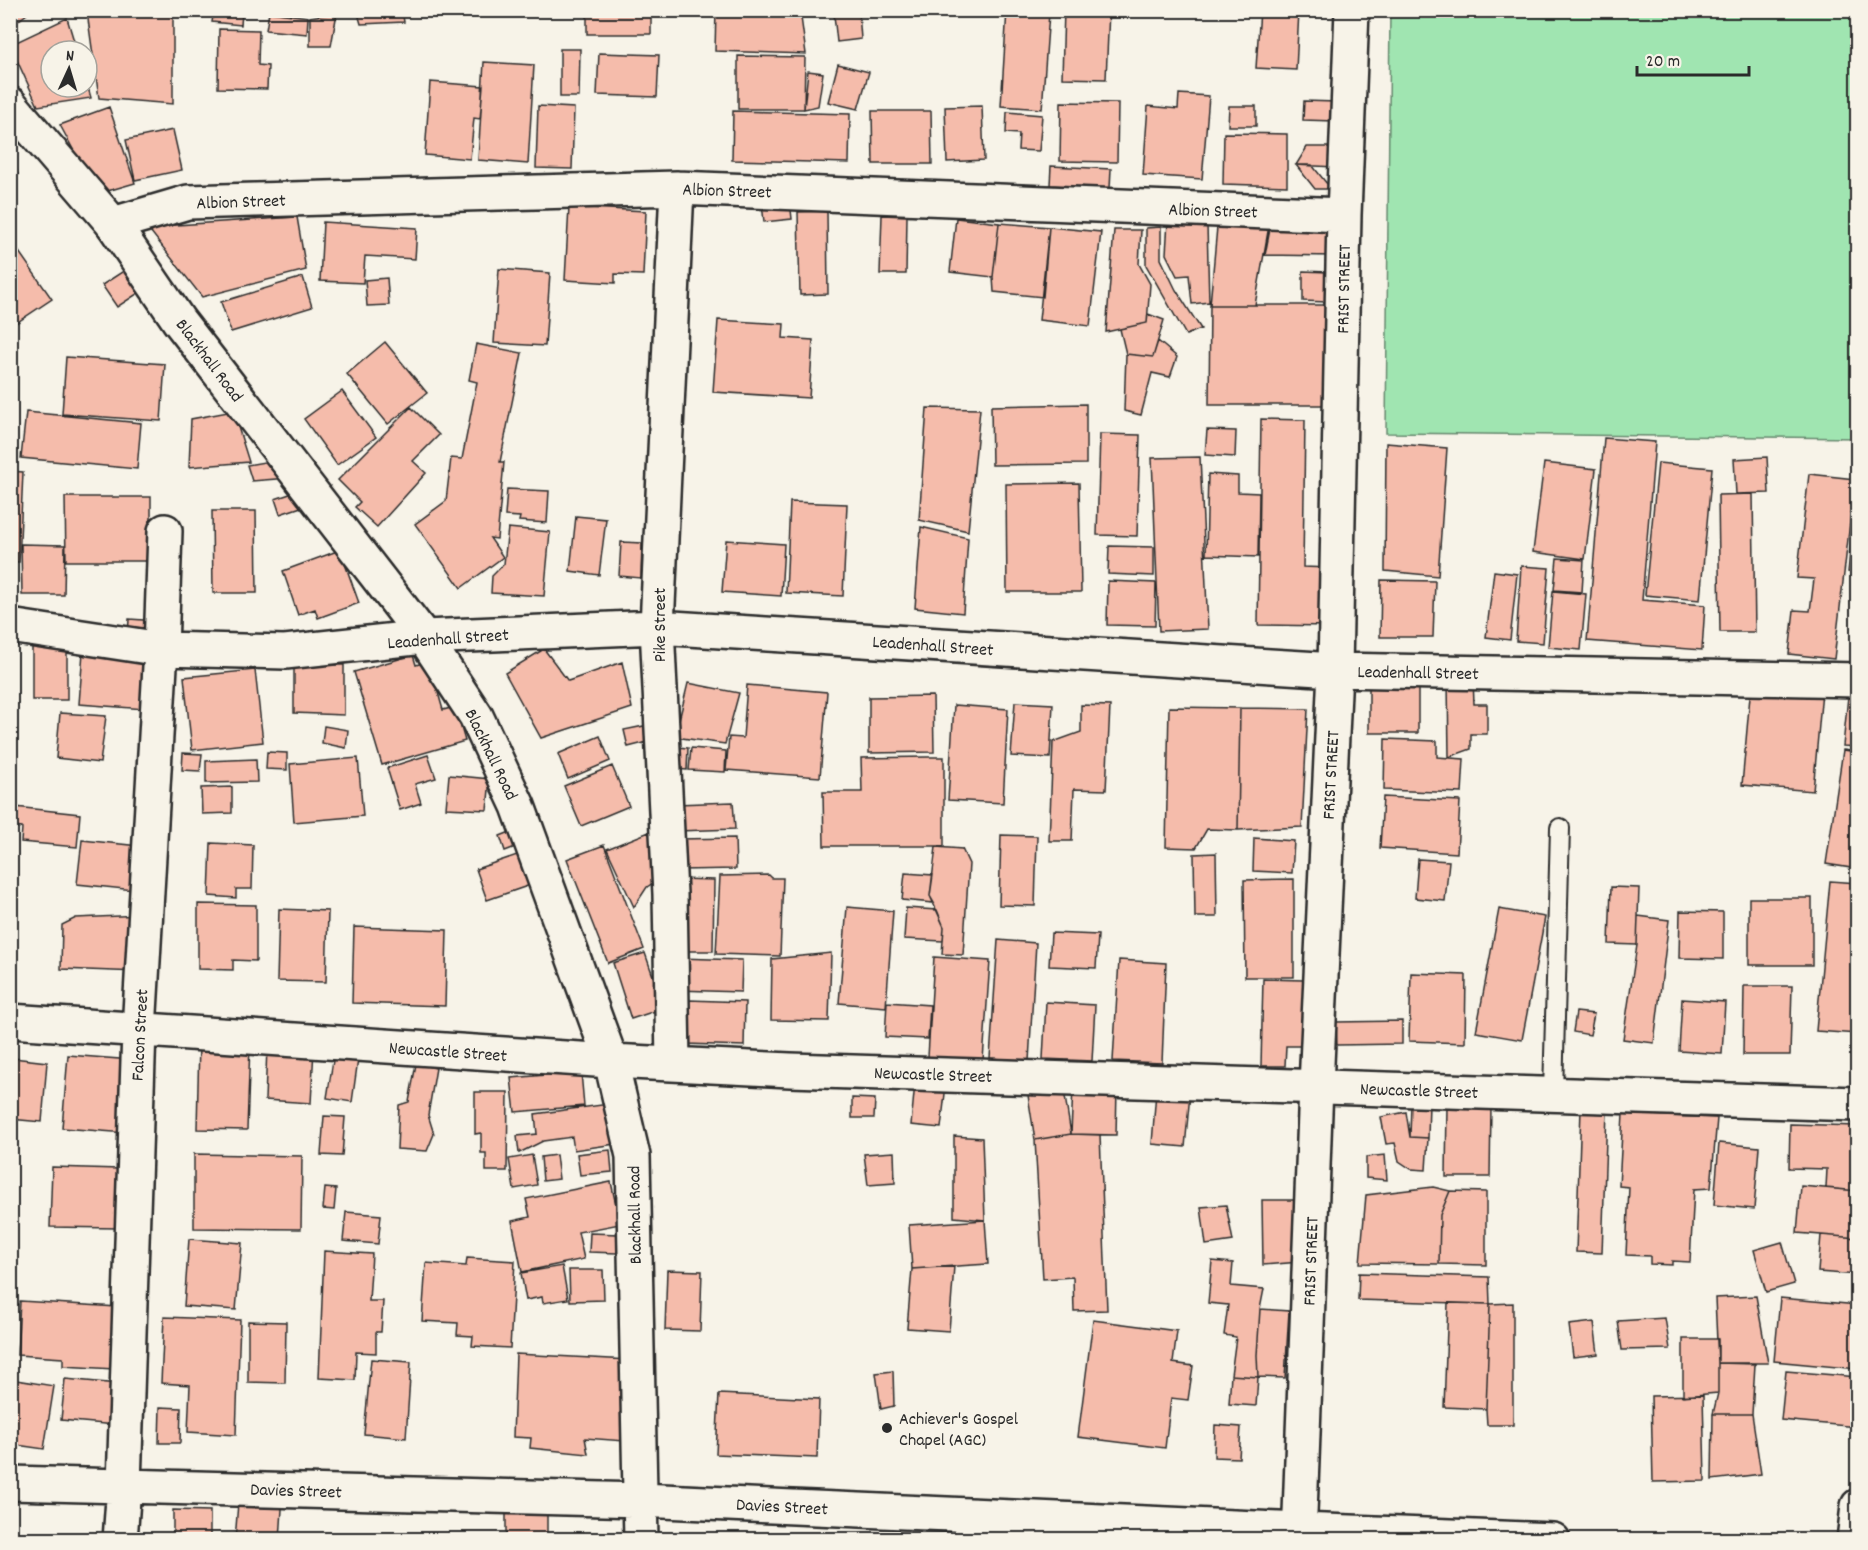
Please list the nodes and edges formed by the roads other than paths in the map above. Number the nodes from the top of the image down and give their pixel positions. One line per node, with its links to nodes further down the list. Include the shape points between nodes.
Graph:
1 (1352, 10): 4 (street, FRIST STREET)
2 (10, 104): 5 (street, Blackhall Road)
3 (677, 188): 4 (street, Albion Street); 5 (street, Albion Street, via 188,202); 8 (street, Pike Street)
4 (1344, 215): 11 (street, FRIST STREET)
5 (113, 224): 9 (street, Blackhall Road, via 179,321)
6 (165, 531): 10 (street, Falcon Street)
7 (10, 626): 10 (street, Leadenhall Street)
8 (657, 627): 9 (street, Leadenhall Street); 11 (street, Leadenhall Street); 17 (street, Pike Street, via 670,894)
9 (424, 637): 10 (street, Leadenhall Street, via 285,652); 16 (street, Blackhall Road, via 477,716 518,806)
10 (160, 649): 15 (street, Falcon Street)
11 (1335, 670): 12 (street, Leadenhall Street); 18 (street, FRIST STREET)
12 (1857, 680)
13 (1560, 828): 19 (lane)
14 (10, 1021): 15 (street, Newcastle Street)
15 (139, 1030): 16 (street, Newcastle Street); 22 (street, Falcon Street)
16 (611, 1061): 17 (street, Newcastle Street); 23 (street, Blackhall Road, via 633,1156)
17 (673, 1063): 18 (street, Newcastle Street)
18 (1316, 1086): 19 (street, Newcastle Street); 25 (street, FRIST STREET)
19 (1553, 1094): 20 (street, Newcastle Street)
20 (1857, 1104)
21 (10, 1483): 22 (street, Davies Street)
22 (124, 1485): 23 (street, Davies Street); 26 (street, Falcon Street)
23 (641, 1500): 25 (street, Davies Street); 27 (street, Blackhall Road)
24 (1857, 1506): 29 (street)
25 (1300, 1535): 28 (street, Davies Street)
26 (120, 1539)
27 (640, 1539)
28 (1553, 1539)
29 (1854, 1539)

